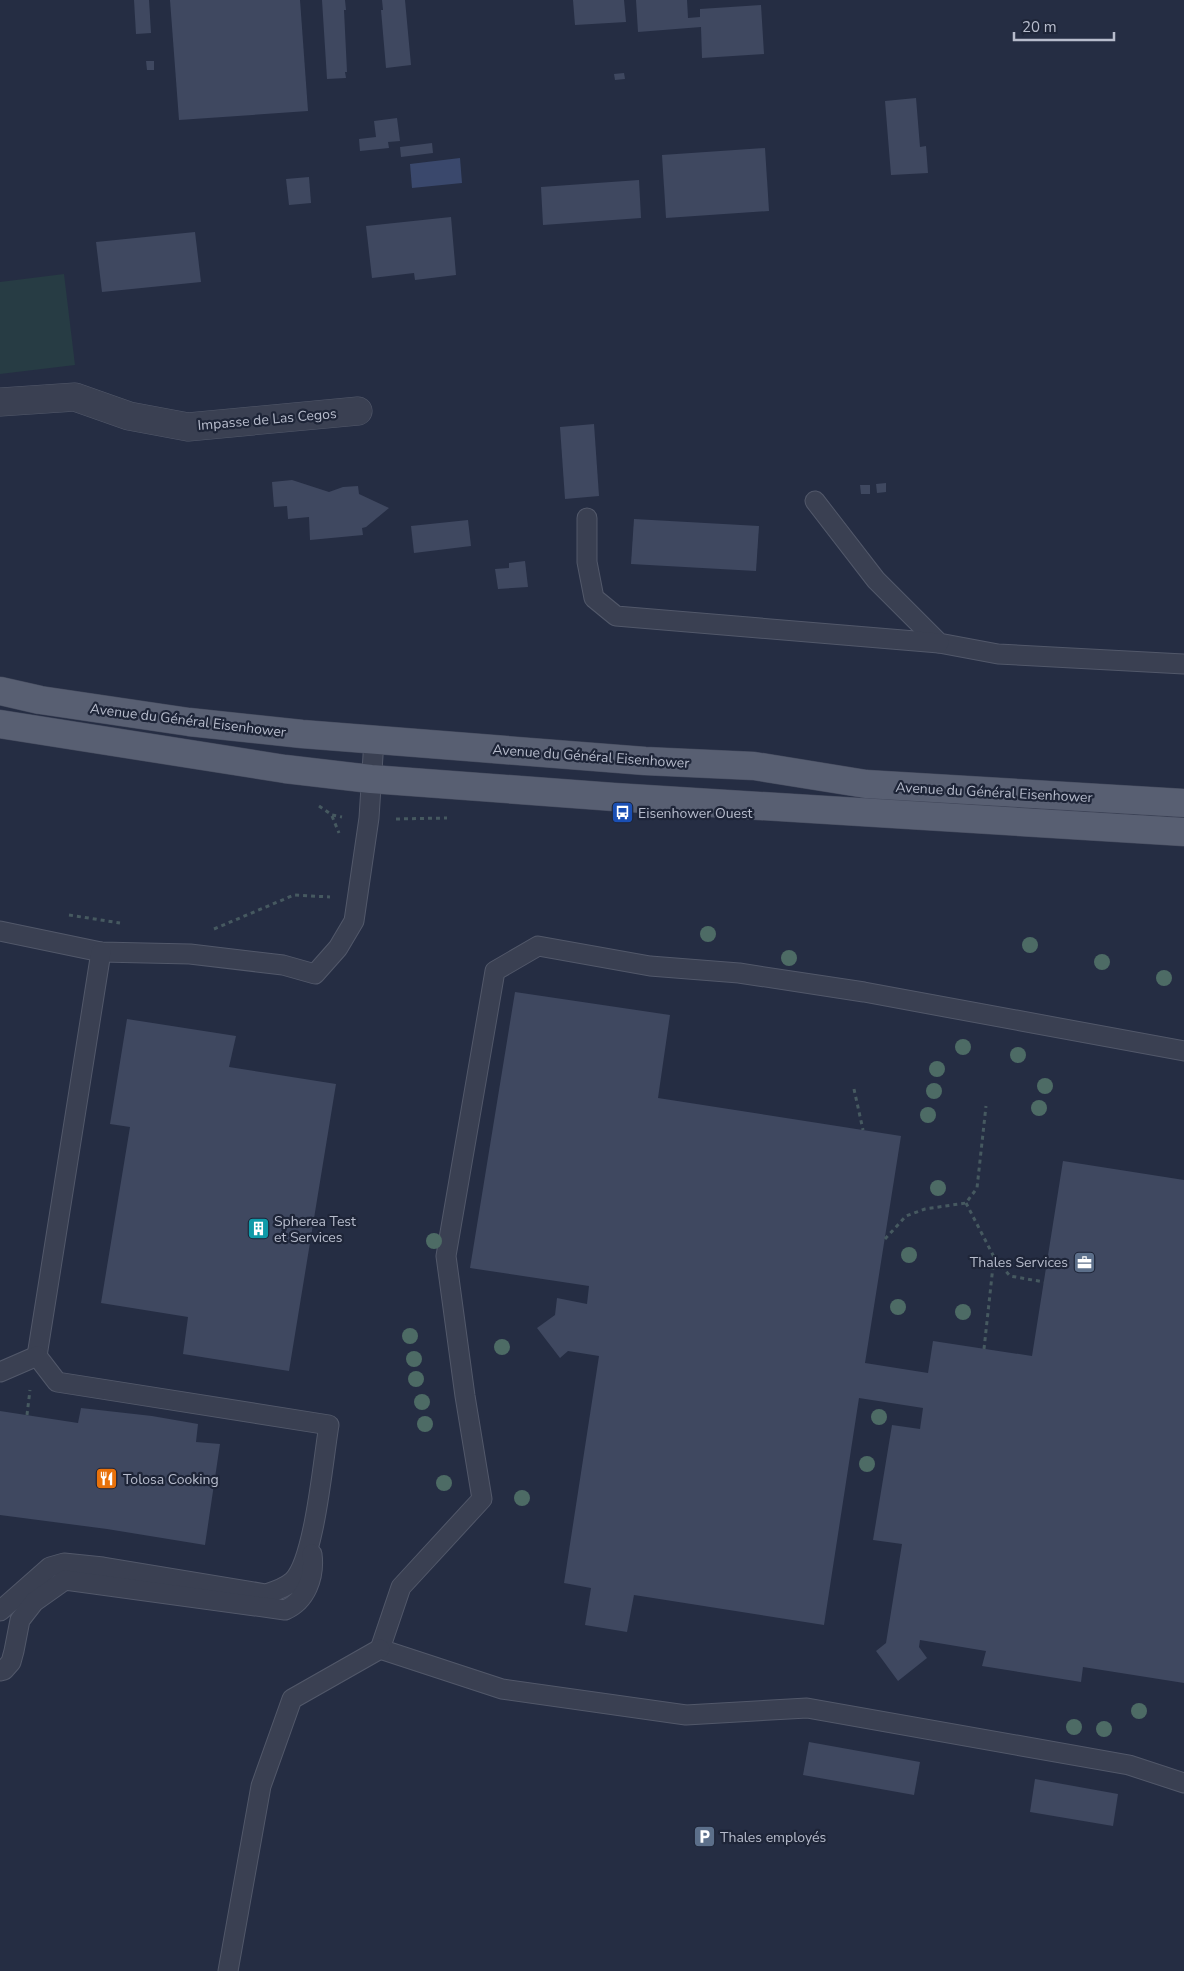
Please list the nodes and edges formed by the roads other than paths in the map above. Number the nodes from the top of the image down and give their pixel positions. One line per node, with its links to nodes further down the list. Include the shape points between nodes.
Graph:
1 (0, 402): 2 (street, Impasse de Las Cegos, via 75,397 129,416 188,427)
2 (358, 410)
3 (815, 501): 5 (lane, via 876,580)
4 (587, 518): 5 (lane, via 587,562 594,598 616,616)
5 (939, 643): 6 (lane, via 998,654)
6 (1184, 664)
7 (0, 691): 9 (main road, Avenue du Général Eisenhower, via 189,722)
8 (0, 724): 10 (main road, Avenue du Général Eisenhower, via 285,769)
9 (374, 740): 10 (lane); 11 (main road, Avenue du Général Eisenhower, via 754,766 866,784)
10 (371, 779): 12 (main road, Avenue du Général Eisenhower); 14 (lane, via 367,836 354,921 338,948 315,974 283,965 190,954)
11 (1184, 803)
12 (1184, 832)
13 (0, 931): 14 (lane)
14 (101, 952): 16 (lane)
15 (1184, 1051): 20 (lane, via 864,992 739,973 650,966 538,946 495,971 446,1256 482,1499 401,1587)
16 (37, 1356): 17 (lane); 18 (lane, via 57,1382 329,1425)
17 (0, 1372)
18 (310, 1543): 19 (lane, via 302,1567 293,1580 280,1590 266,1594 64,1563 50,1567); 21 (lane, via 313,1560 309,1584 295,1606 285,1610 65,1580 34,1602 20,1620 10,1662)
19 (0, 1611)
20 (380, 1649): 22 (lane, via 502,1689 686,1715 807,1708 1129,1765); 23 (lane, via 292,1699 261,1786)
21 (0, 1671)
22 (1184, 1783)
23 (228, 1971)

